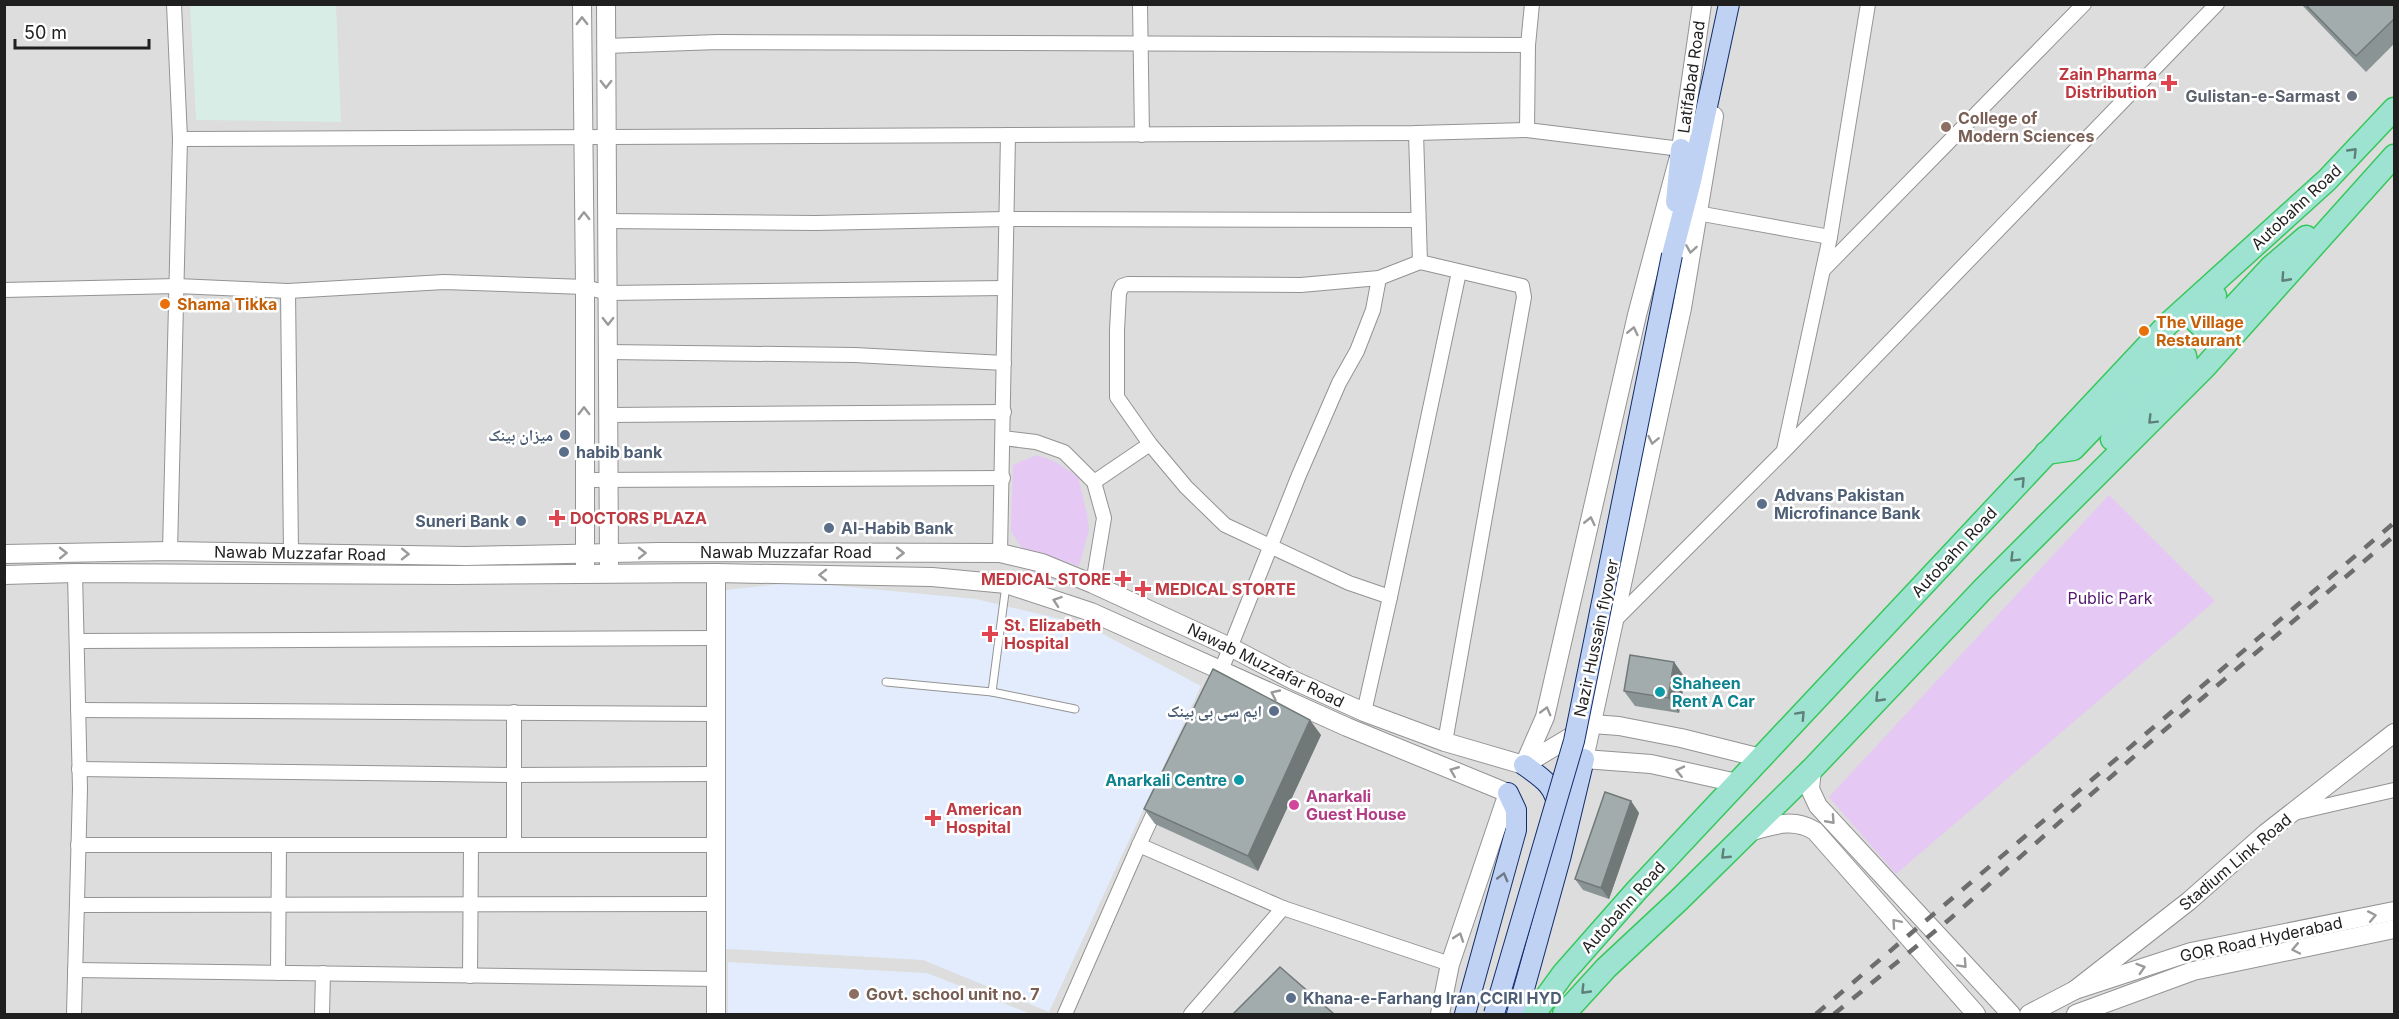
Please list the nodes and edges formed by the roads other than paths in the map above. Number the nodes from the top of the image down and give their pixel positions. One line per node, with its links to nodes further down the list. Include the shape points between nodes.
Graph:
1 (174, 4): 21 (street)
2 (582, 4): 20 (street, one-way to 2)
3 (606, 4): 13 (street)
4 (1140, 4): 11 (street)
5 (1532, 4): 12 (street)
6 (1702, 4): 22 (street, Latifabad Road)
7 (1730, 4): 25 (street); 31 (main road)
8 (1868, 4): 29 (street)
9 (2084, 4): 33 (street)
10 (2217, 4): 48 (street)
11 (1141, 42): 12 (street); 13 (street, via 718,42); 19 (street)
12 (1528, 45): 15 (street)
13 (606, 46): 17 (street, one-way to 17)
14 (2394, 109): 30 (highway, Autobahn Road, one-way to 14, via 2327,180)
15 (1527, 130): 16 (street); 22 (street)
16 (1416, 133): 19 (street); 27 (street)
17 (607, 135): 18 (street); 20 (street); 28 (street)
18 (1008, 135): 19 (street); 26 (street)
19 (1142, 135)
20 (583, 136): 21 (street); 37 (street, one-way to 20)
21 (180, 139): 36 (street)
22 (1681, 148): 31 (main road); 88 (street, Latifabad Road, one-way to 22, via 1545,717 1637,315)
23 (2394, 156): 24 (highway, Autobahn Road)
24 (2379, 173): 30 (highway, via 2271,267 2208,332 2197,324 2197,318); 54 (highway, Autobahn Road, one-way to 54, via 2205,367)
25 (1697, 213): 29 (street); 70 (street, one-way to 70, via 1682,308)
26 (1006, 219): 27 (street); 28 (street, via 816,223); 38 (street)
27 (1418, 220): 32 (street)
28 (607, 221): 41 (street)
29 (1830, 237): 33 (street)
30 (2254, 245): 49 (highway, Autobahn Road, via 2168,324)
31 (1672, 255): 128 (main road, Nazir Hussain flyover, bridge, via 1574,741)
32 (1420, 262): 34 (street); 35 (street)
33 (1824, 269): 48 (street)
34 (1459, 272): 69 (street); 85 (street, via 1512,282 1524,291)
35 (1379, 278): 47 (street, via 1301,285 1122,286 1117,330 1117,397); 55 (street, via 1373,310 1357,351 1339,383)
36 (177, 286): 39 (street); 40 (street); 56 (street)
37 (585, 287): 40 (street, via 444,282); 41 (street); 51 (street, one-way to 37)
38 (1005, 288): 41 (street); 43 (street)
39 (4, 290)
40 (288, 291): 57 (street)
41 (608, 293): 42 (street, one-way to 42)
42 (608, 352): 43 (street, via 855,355); 45 (street)
43 (1004, 363): 44 (street)
44 (1004, 412): 45 (street); 46 (street)
45 (609, 415): 52 (street)
46 (1004, 438): 50 (street); 53 (street, via 1036,442 1064,452)
47 (1150, 444): 53 (street); 55 (street, via 1224,525)
48 (1784, 451): 70 (street)
49 (2046, 453): 54 (highway, via 2073,449 2170,348 2185,356 2186,362 2096,456); 86 (highway, Autobahn Road, one-way to 49)
50 (1003, 477): 52 (street); 59 (street)
51 (585, 480): 52 (street); 61 (street)
52 (609, 480): 58 (street)
53 (1095, 482): 68 (street, via 1104,518)
54 (2079, 493): 90 (highway, Autobahn Road, one-way to 90)
55 (1270, 546): 69 (street, via 1349,583); 73 (street)
56 (170, 551): 57 (street, Nawab Muzzafar Road); 60 (street, Nawab Muzzafar Road, one-way to 56)
57 (291, 552): 61 (street, Nawab Muzzafar Road, one-way to 61)
58 (609, 553): 59 (street, Nawab Muzzafar Road, one-way to 59); 61 (street, Nawab Muzzafar Road); 65 (street)
59 (1000, 553): 68 (street, Nawab Muzzafar Road, via 1042,563)
60 (4, 554)
61 (585, 554): 64 (street)
62 (75, 573): 64 (street, Nawab Muzzafar Road); 66 (street, Nawab Muzzafar Road); 72 (street)
63 (716, 573): 65 (street, Nawab Muzzafar Road); 67 (street, Nawab Muzzafar Road, one-way to 63, via 932,577); 71 (street)
64 (585, 574): 65 (street, Nawab Muzzafar Road)
65 (609, 574)
66 (4, 575)
67 (1006, 584): 74 (street, Nawab Muzzafar Road, one-way to 67, via 1090,612); 77 (lane)
68 (1093, 585): 73 (street, Nawab Muzzafar Road)
69 (1390, 597): 81 (street)
70 (1615, 620): 83 (street)
71 (716, 638): 72 (street); 82 (street)
72 (77, 641): 79 (street)
73 (1232, 648): 74 (street); 81 (street, Nawab Muzzafar Road)
74 (1222, 670): 76 (street); 96 (street, Nawab Muzzafar Road, one-way to 74)
75 (886, 682): 77 (lane)
76 (1213, 688)
77 (992, 692): 78 (lane)
78 (1075, 709)
79 (78, 710): 80 (street); 89 (street)
80 (514, 712): 82 (street); 92 (street)
81 (1364, 712): 85 (street, Nawab Muzzafar Road)
82 (716, 714): 91 (street)
83 (1592, 724): 86 (street, via 1681,738); 87 (street); 88 (street)
84 (2394, 733): 98 (street, Stadium Link Road)
85 (1445, 742): 88 (street, Nawab Muzzafar Road)
86 (1761, 758): 93 (highway, Autobahn Road)
87 (1584, 759): 93 (street, one-way to 87, via 1651,764); 94 (street); 106 (main road)
88 (1524, 765): 94 (main road)
89 (79, 769): 92 (street); 101 (street)
90 (1812, 769): 99 (highway, Autobahn Road); 133 (street, one-way to 133, via 1810,789 1818,806)
91 (716, 774): 92 (street); 100 (street)
92 (514, 776): 104 (street)
93 (1737, 783): 130 (highway, Autobahn Road, via 1563,974)
94 (1549, 784): 106 (main road, via 1560,812)
95 (2394, 790): 98 (street)
96 (1508, 793): 114 (street, one-way to 96); 127 (main road, one-way to 96, via 1516,830 1516,810)
97 (1162, 794): 105 (street)
98 (2292, 813): 120 (street, Stadium Link Road, via 2189,901)
99 (1748, 832): 131 (highway, Autobahn Road, one-way to 131, via 1606,968); 132 (street, one-way to 99, via 1815,831 1786,822)
100 (716, 844): 104 (street); 108 (street)
101 (78, 845): 102 (street); 109 (street)
102 (279, 845): 103 (street); 110 (street)
103 (471, 845): 104 (street); 107 (street)
104 (514, 845)
105 (1139, 845): 111 (street); 124 (street)
106 (1561, 855): 129 (main road)
107 (471, 904): 108 (street); 110 (street); 118 (street)
108 (716, 904): 119 (street)
109 (77, 905): 110 (street); 115 (street)
110 (278, 905): 116 (street)
111 (1283, 908): 114 (street); 125 (street)
112 (2394, 911): 120 (street, GOR Road Hyderabad, one-way to 112, via 2191,952)
113 (2394, 929): 135 (street, GOR Road Hyderabad, one-way to 135, via 2193,971)
114 (1450, 964): 126 (street)
115 (75, 970): 116 (street); 121 (street)
116 (278, 973): 117 (street)
117 (323, 974): 118 (street); 122 (street)
118 (470, 976): 119 (street)
119 (716, 979): 123 (street)
120 (2075, 990): 134 (street, GOR Road Hyderabad)
121 (74, 1014)
122 (322, 1014)
123 (716, 1014)
124 (1065, 1014)
125 (1191, 1014)
126 (1440, 1014)
127 (1465, 1014)
128 (1494, 1014)
129 (1517, 1014)
130 (1534, 1014)
131 (1564, 1014)
132 (1976, 1014)
133 (2011, 1014)
134 (2030, 1014)
135 (2076, 1014)

